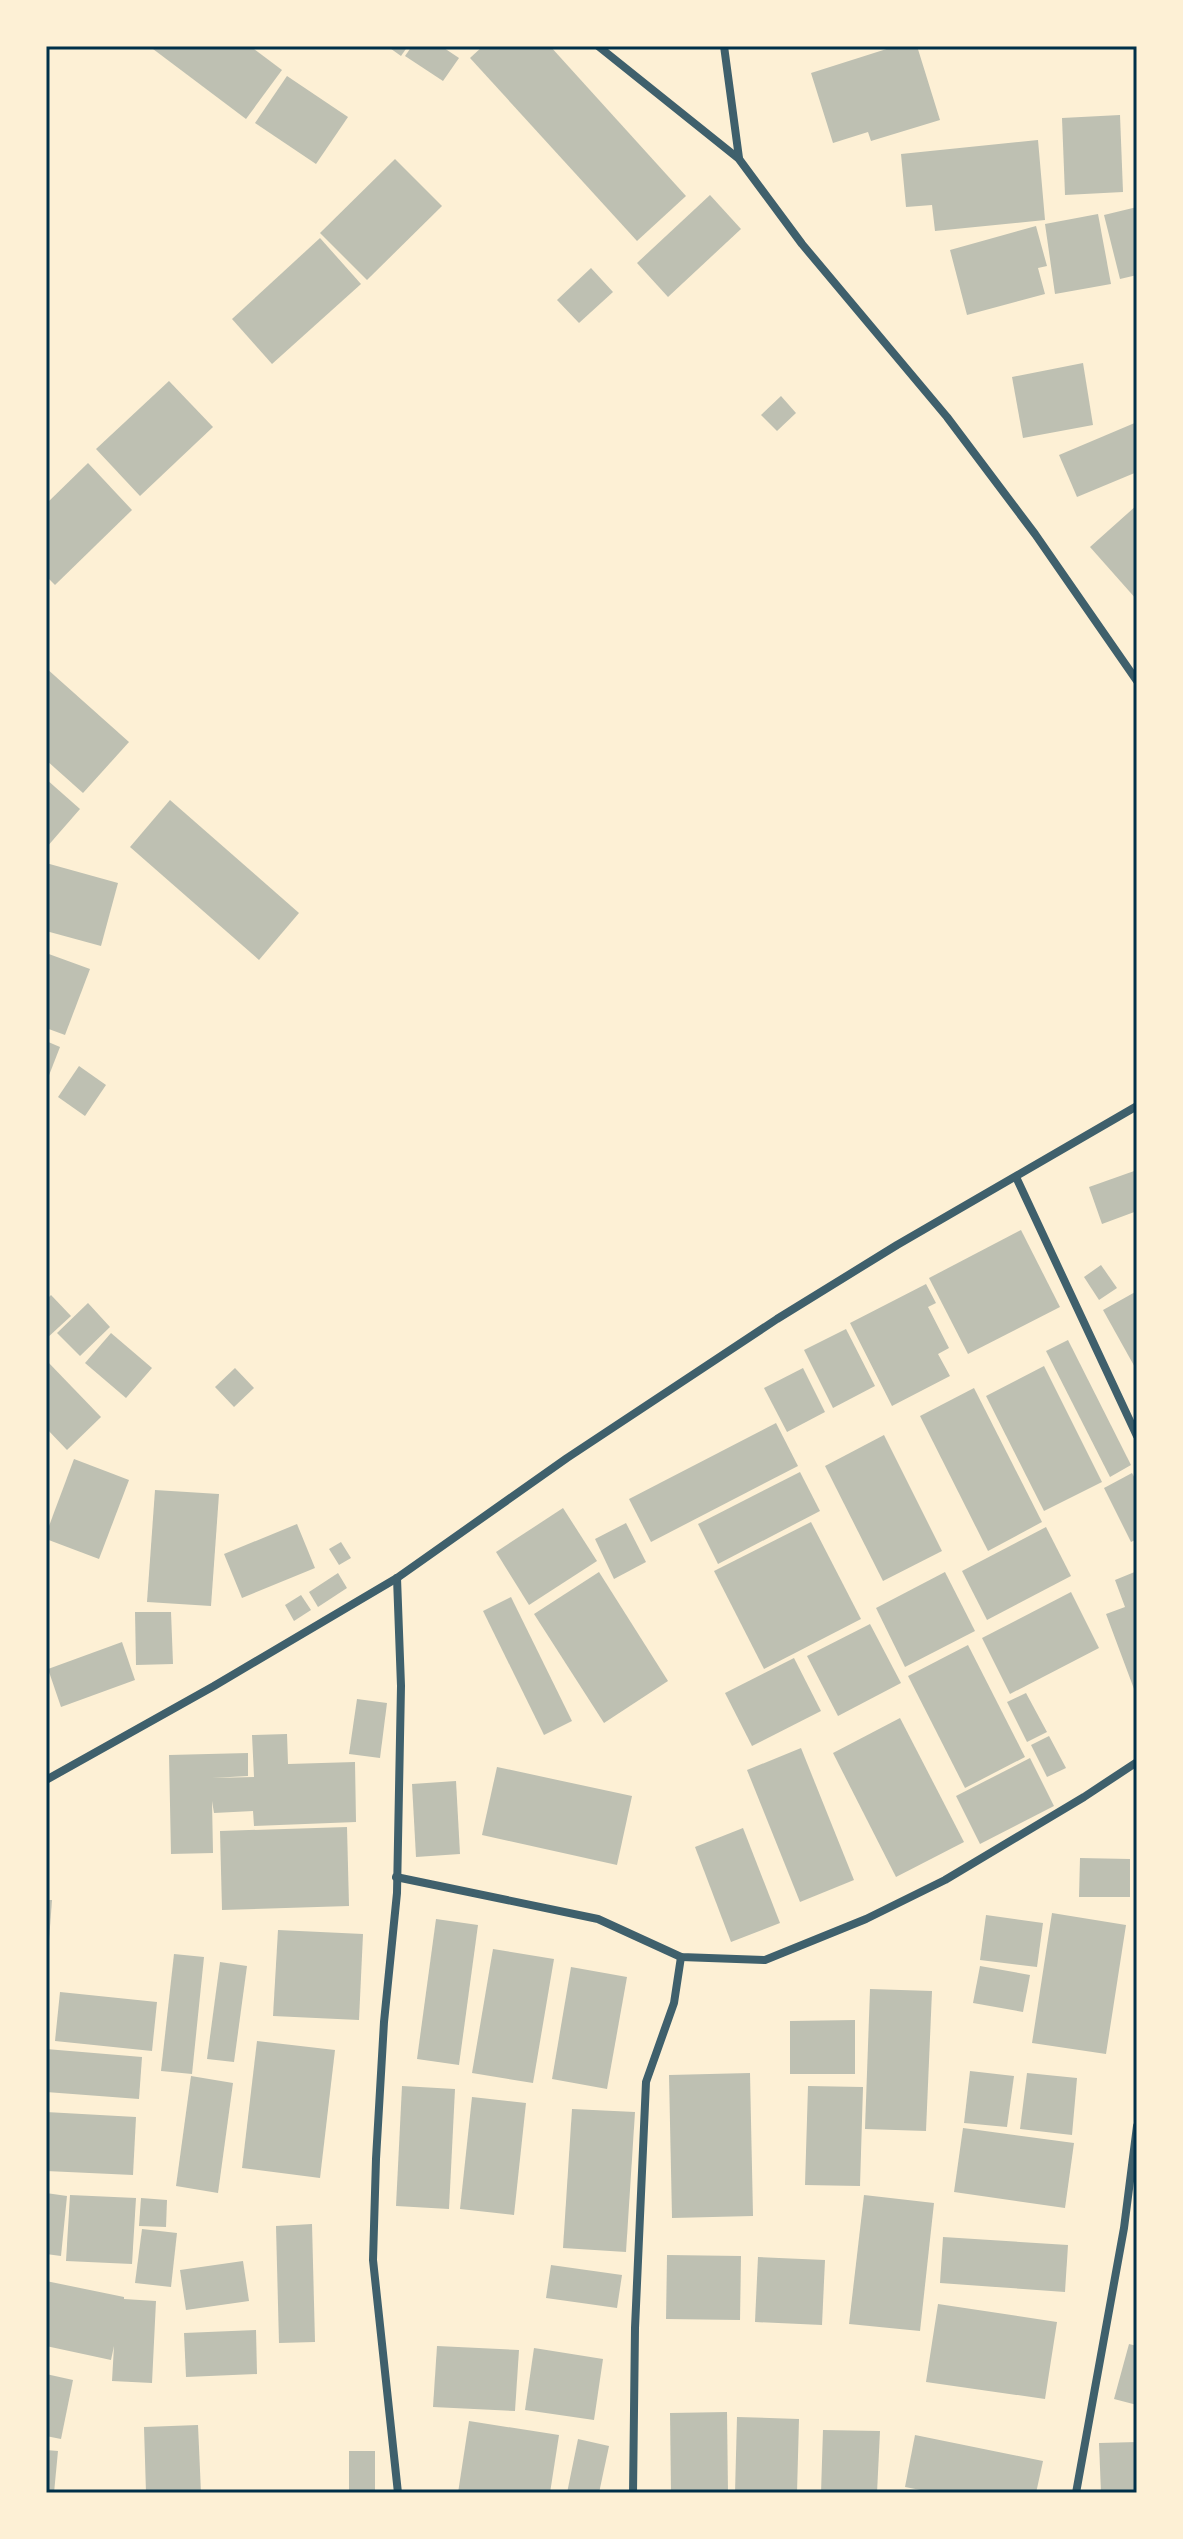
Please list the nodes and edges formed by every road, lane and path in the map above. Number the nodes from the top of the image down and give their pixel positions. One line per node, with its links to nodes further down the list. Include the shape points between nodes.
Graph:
1 (598, 46): 3 (street)
2 (724, 46): 3 (street)
3 (739, 159): 4 (street, via 802,244 947,417)
4 (1137, 681)
5 (1137, 1106): 6 (street)
6 (1016, 1177): 7 (street); 8 (street, via 777,1319)
7 (1137, 1436)
8 (397, 1578): 10 (street); 11 (street, via 401,1686)
9 (1137, 1762): 12 (street, via 945,1880 866,1919 765,1960)
10 (46, 1780)
11 (396, 1877): 12 (street, via 598,1919); 14 (street, via 376,2143 373,2260)
12 (681, 1957): 15 (street, via 674,2003 646,2082)
13 (1137, 2126): 16 (street)
14 (398, 2493)
15 (633, 2493)
16 (1076, 2493)

